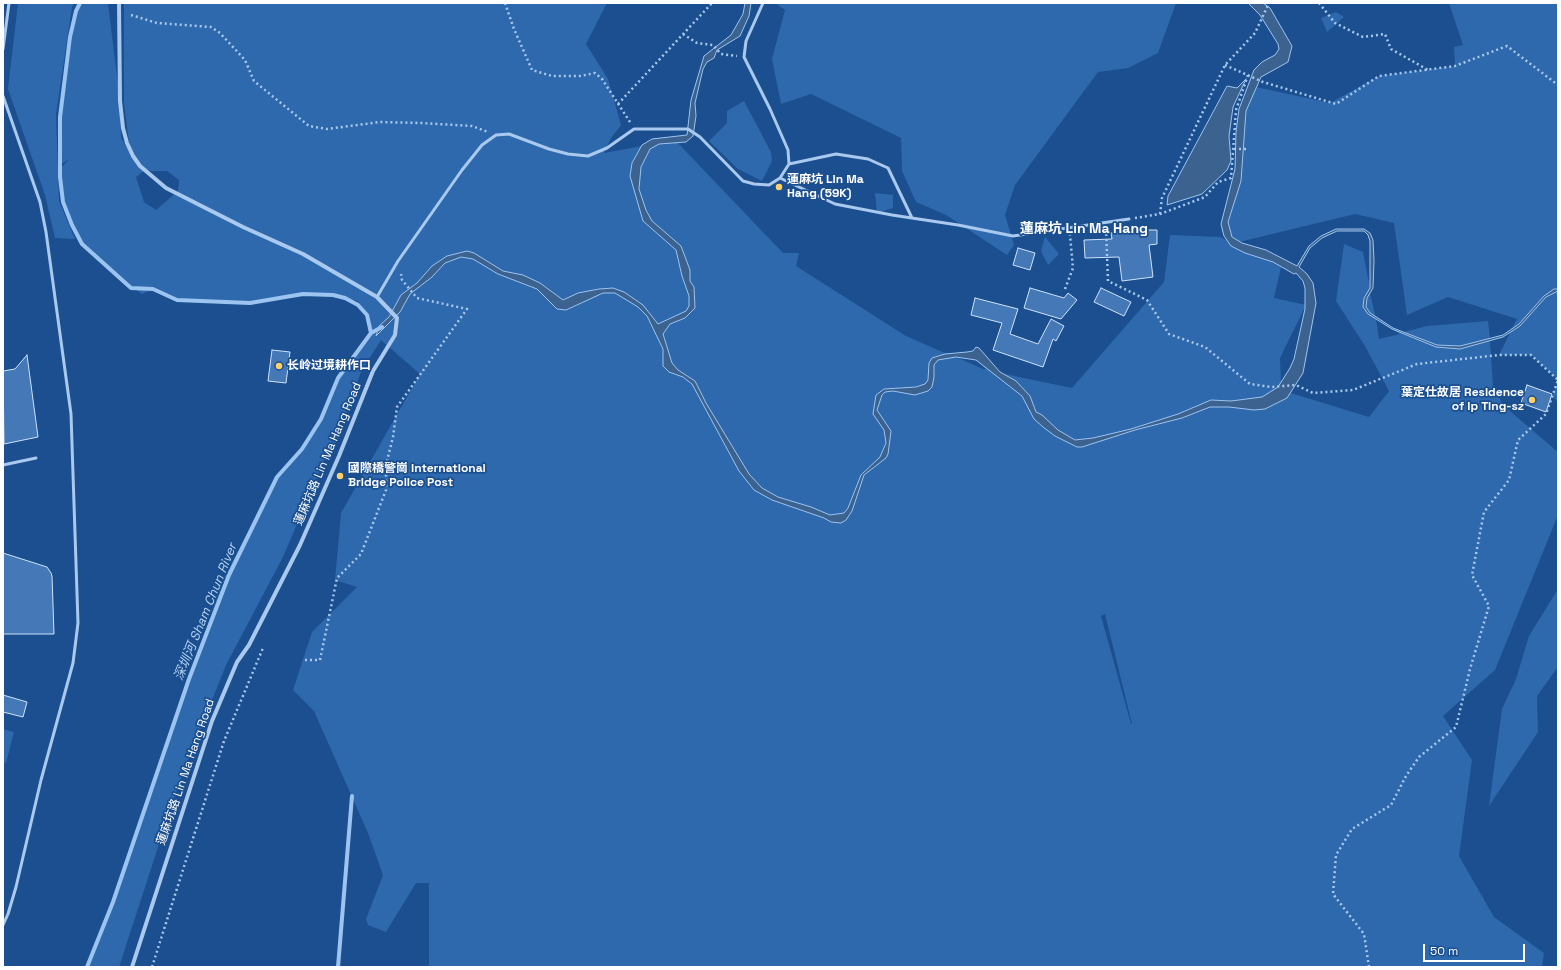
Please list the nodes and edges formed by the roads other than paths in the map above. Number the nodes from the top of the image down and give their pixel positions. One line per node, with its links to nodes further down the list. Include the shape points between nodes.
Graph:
1 (9, 3): 4 (lane)
2 (119, 3): 10 (street, 蓮麻坑路 Lin Ma Hang Road, via 122,121 127,143 140,166 166,188 303,254)
3 (763, 3): 6 (lane, via 746,41 744,57 788,150)
4 (3, 49)
5 (3, 96): 13 (lane, via 40,202 46,232 71,414 78,623 73,662 41,780 16,887)
6 (789, 164): 7 (lane); 8 (lane, via 836,154 868,159 888,168)
7 (780, 178): 8 (lane, via 835,204); 10 (lane, via 768,185 743,181 700,137 688,129 634,129 607,148 588,156 549,149 509,134 496,135 482,145 462,170 398,261)
8 (912, 218): 9 (lane, via 1013,236)
9 (1129, 219)
10 (377, 297): 14 (street, 蓮麻坑路 Lin Ma Hang Road, via 397,318 395,335 373,371 300,545 249,645 237,662 212,721)
11 (36, 458): 12 (lane)
12 (3, 465)
13 (3, 925)
14 (132, 967)

